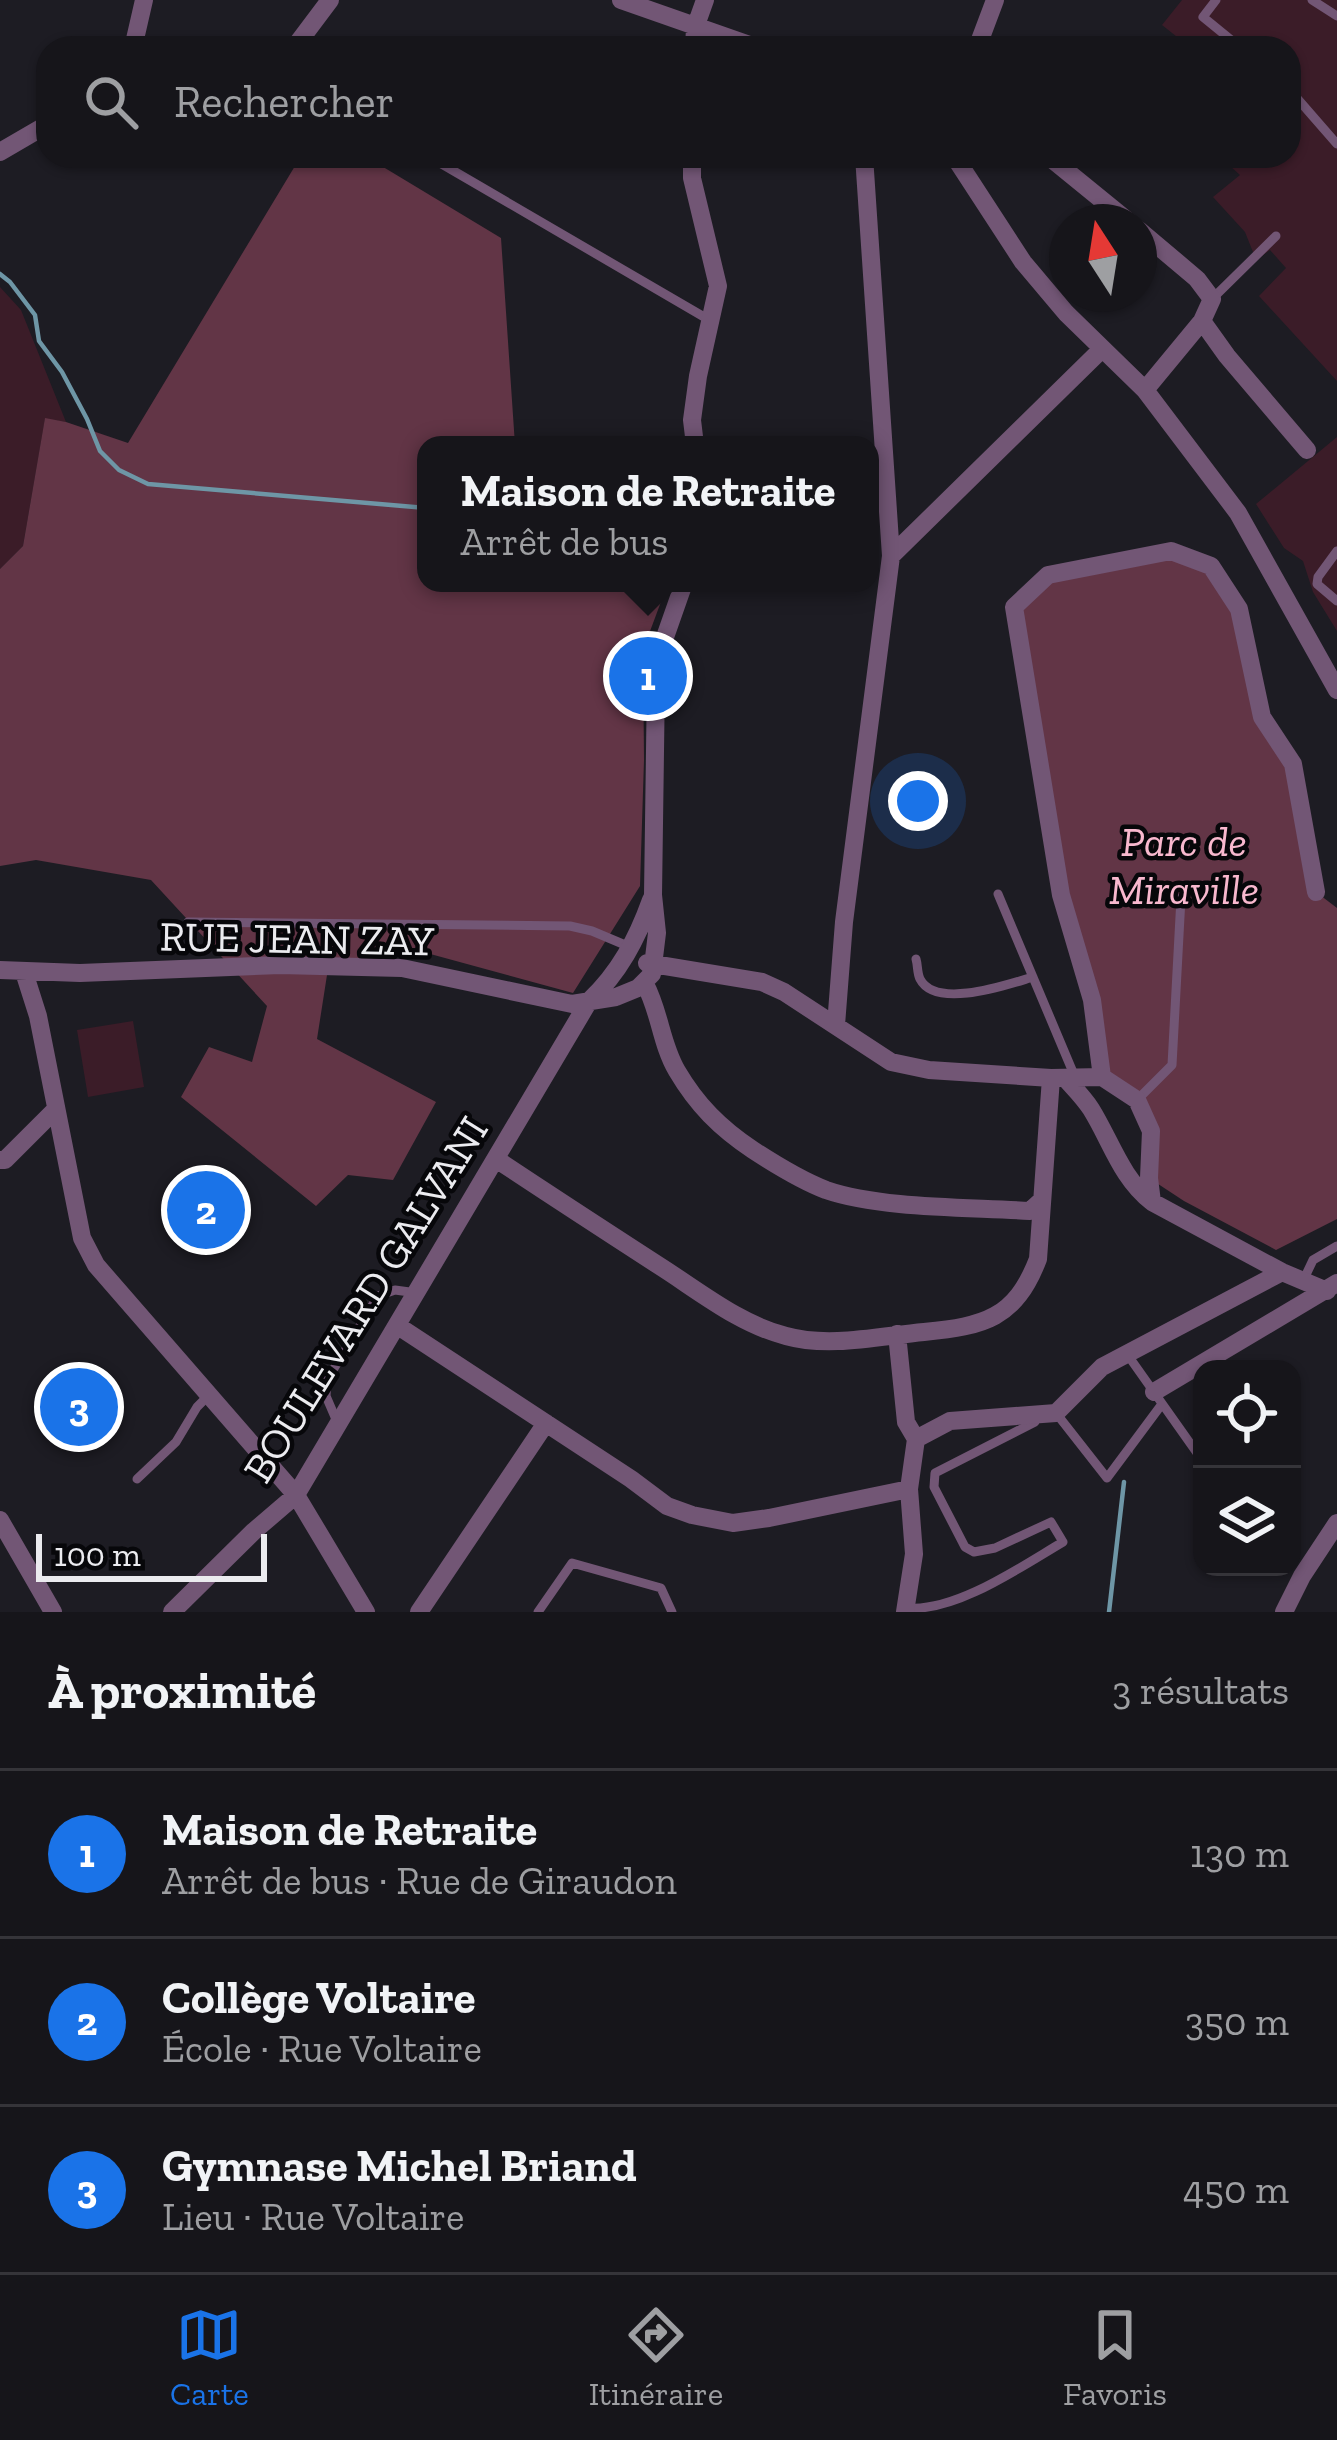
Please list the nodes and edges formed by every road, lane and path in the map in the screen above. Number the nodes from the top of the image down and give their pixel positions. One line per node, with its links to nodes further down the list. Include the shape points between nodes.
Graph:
1 (144, 0): 9 (street)
2 (330, 0): 10 (street)
3 (622, 0): 11 (street)
4 (705, 0): 12 (street)
5 (995, 0): 13 (street)
6 (1216, 0): 14 (lane, via 1203,17)
7 (1312, 0): 8 (lane)
8 (1337, 16)
9 (136, 36)
10 (303, 36)
11 (690, 36)
12 (695, 36)
13 (982, 36)
14 (1226, 36)
15 (1301, 103): 17 (lane)
16 (36, 132): 18 (street)
17 (1337, 144)
18 (1, 154)
19 (449, 168): 28 (lane)
20 (692, 168): 28 (street, via 718,286)
21 (865, 168): 35 (street)
22 (962, 168): 30 (street, via 1023,262)
23 (1063, 168): 24 (street)
24 (1107, 204)
25 (1276, 236): 27 (lane)
26 (1157, 245): 27 (street)
27 (1212, 299): 29 (street)
28 (711, 321): 32 (street)
29 (1202, 321): 31 (street); 33 (street)
30 (1102, 349): 31 (street); 35 (street)
31 (1145, 390): 38 (street, via 1238,513)
32 (694, 436)
33 (1307, 450)
34 (1337, 551): 37 (lane, via 1317,584)
35 (891, 556): 53 (street)
36 (681, 592): 41 (street, via 656,680)
37 (1337, 601)
38 (1337, 690)
39 (1316, 892): 54 (street, via 1294,764 1262,717 1239,609 1210,566 1171,551 1048,575 1014,607 1061,895 1092,1000)
40 (998, 894): 49 (lane)
41 (653, 895): 44 (street, BOULEVARD GALVANI); 46 (street)
42 (1181, 898): 55 (lane, via 1172,1065)
43 (188, 922): 44 (lane, via 570,926)
44 (627, 954): 46 (street); 50 (street, BOULEVARD GALVANI)
45 (916, 959): 49 (lane, via 920,980 950,994)
46 (654, 964): 51 (street); 53 (street, via 763,982)
47 (0, 970): 48 (street, RUE JEAN ZAY)
48 (24, 972): 52 (street, RUE JEAN ZAY, via 402,968); 56 (street)
49 (1033, 977): 54 (lane)
50 (610, 982): 51 (street); 52 (street, BOULEVARD GALVANI)
51 (636, 988): 52 (street, RUE JEAN ZAY); 59 (street, via 659,1014 666,1050 695,1101 781,1168 877,1201 1030,1211)
52 (589, 1001): 57 (street, BOULEVARD GALVANI)
53 (836, 1024): 54 (street, via 891,1062)
54 (1076, 1078): 55 (street); 59 (street); 60 (street, via 1128,1178)
55 (1137, 1100): 60 (street, via 1151,1131)
56 (55, 1110): 58 (street); 70 (street, via 82,1238 96,1265)
57 (496, 1159): 65 (street, BOULEVARD GALVANI); 68 (street, via 740,1319 822,1341)
58 (0, 1160)
59 (1041, 1201): 68 (street, via 1038,1259 1028,1287 1005,1311 956,1329)
60 (1152, 1202): 62 (street)
61 (1337, 1246): 63 (lane, via 1312,1260)
62 (1282, 1272): 63 (street); 69 (street)
63 (1303, 1282): 64 (street)
64 (1332, 1287): 66 (street); 71 (street)
65 (417, 1293): 67 (street, BOULEVARD GALVANI); 75 (lane, via 378,1296 327,1380)
66 (1337, 1312)
67 (398, 1326): 74 (street); 75 (street, BOULEVARD GALVANI)
68 (897, 1334): 76 (street, via 906,1422)
69 (1127, 1354): 71 (lane); 72 (street)
70 (209, 1395): 78 (lane); 80 (street)
71 (1158, 1398): 72 (lane, via 1107,1478); 77 (lane)
72 (1056, 1413): 73 (street)
73 (1034, 1414): 76 (street, via 950,1421); 83 (lane, via 1035,1422 935,1474 934,1487 974,1552 1051,1522 1063,1542)
74 (546, 1423): 79 (street, via 692,1515 769,1518); 88 (street)
75 (338, 1424): 80 (street, BOULEVARD GALVANI)
76 (916, 1439): 79 (street)
77 (1193, 1447)
78 (136, 1479)
79 (909, 1489): 85 (street, via 914,1553)
80 (296, 1495): 84 (street); 87 (street, BOULEVARD GALVANI)
81 (0, 1520): 86 (street)
82 (1337, 1523): 92 (street)
83 (963, 1600): 85 (lane); 91 (lane)
84 (357, 1608)
85 (906, 1610)
86 (53, 1612)
87 (172, 1612)
88 (419, 1612)
89 (538, 1612): 90 (lane, via 572,1563 661,1588)
90 (672, 1612)
91 (973, 1612)
92 (1284, 1612)

